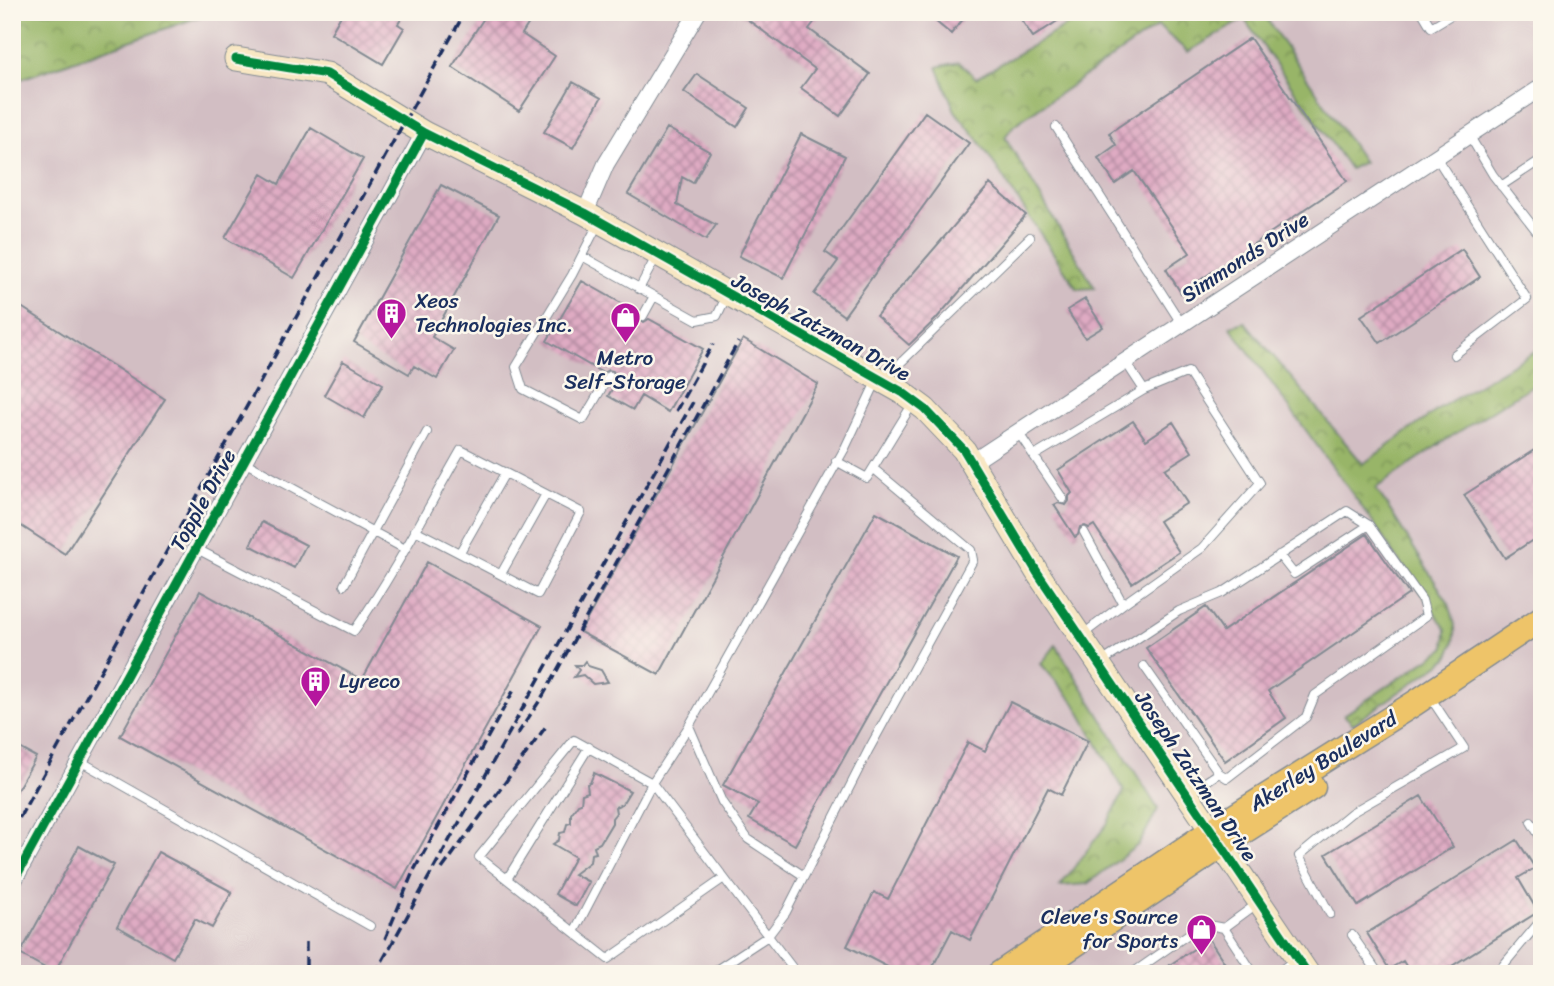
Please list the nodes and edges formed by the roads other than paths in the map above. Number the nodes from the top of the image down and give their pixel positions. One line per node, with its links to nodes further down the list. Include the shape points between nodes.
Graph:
1 (698, 12): 12 (street, via 606,164)
2 (1422, 12): 3 (lane, via 1431,27)
3 (1456, 12)
4 (236, 59): 7 (street, Joseph Zatzman Drive, via 327,74)
5 (1542, 87): 8 (street, Simmonds Drive)
6 (1056, 127): 21 (lane)
7 (424, 133): 12 (street, Joseph Zatzman Drive); 32 (street, Topple Drive)
8 (1469, 135): 9 (street, Simmonds Drive); 11 (lane)
9 (1436, 157): 21 (street, Simmonds Drive); 22 (lane, via 1527,299)
10 (1542, 159): 11 (lane)
11 (1501, 186): 14 (lane)
12 (592, 217): 15 (street, Joseph Zatzman Drive); 16 (lane)
13 (1031, 237): 25 (lane, via 887,376)
14 (1542, 237)
15 (657, 255): 17 (lane); 18 (street, Joseph Zatzman Drive)
16 (582, 256): 17 (lane); 24 (lane, via 516,367 523,389 583,421)
17 (639, 289): 19 (lane)
18 (727, 295): 19 (lane, via 717,316 697,320); 25 (street, Joseph Zatzman Drive)
19 (654, 296): 20 (lane)
20 (643, 316)
21 (1181, 323): 23 (street, Simmonds Drive)
22 (1454, 355)
23 (1125, 361): 26 (lane); 29 (street, Simmonds Drive)
24 (609, 376)
25 (877, 380): 27 (street, Joseph Zatzman Drive); 31 (lane)
26 (1144, 390): 30 (lane); 48 (lane, via 1188,372 1260,483 1202,548)
27 (915, 401): 33 (street, Joseph Zatzman Drive, via 964,450); 34 (lane)
28 (427, 432): 40 (lane)
29 (1018, 432): 30 (lane); 33 (street, Simmonds Drive)
30 (1034, 456): 37 (lane)
31 (836, 461): 34 (lane, via 867,478); 55 (lane)
32 (244, 462): 40 (lane); 42 (street, Topple Drive)
33 (971, 463): 50 (street, Joseph Zatzman Drive)
34 (874, 469): 64 (lane, via 971,550 973,560)
35 (505, 473): 36 (lane); 39 (lane, via 461,450); 44 (lane)
36 (546, 494): 46 (lane); 46 (lane, via 581,512 538,594)
37 (1063, 499)
38 (1369, 524): 45 (lane, via 1347,511); 45 (lane, via 1294,574); 58 (lane, via 1422,600 1426,616 1315,695 1306,717 1227,778)
39 (415, 530): 43 (lane); 44 (lane)
40 (373, 532): 43 (lane); 47 (lane)
41 (1084, 532): 48 (lane)
42 (197, 549): 43 (lane, via 354,631); 57 (street, Topple Drive)
43 (405, 549)
44 (460, 552): 46 (lane)
45 (1279, 555): 52 (lane, via 1222,593 1179,611)
46 (501, 574)
47 (344, 585)
48 (1123, 604): 50 (lane)
49 (1542, 618): 54 (main road, Akerley Boulevard)
50 (1081, 636): 52 (street, Joseph Zatzman Drive)
51 (1542, 637): 54 (main road, Akerley Boulevard)
52 (1100, 663): 60 (street, Joseph Zatzman Drive)
53 (1144, 666): 58 (lane)
54 (1425, 703): 62 (main road, Akerley Boulevard); 69 (lane, via 1464,748 1351,813 1299,856)
55 (689, 726): 59 (lane); 64 (lane, via 722,802 748,839)
56 (589, 747): 59 (lane); 66 (lane); 66 (lane, via 573,740 479,857)
57 (80, 761): 67 (street, Topple Drive); 71 (lane)
58 (1219, 774): 60 (lane)
59 (652, 783): 65 (lane); 73 (lane)
60 (1187, 794): 62 (street, Joseph Zatzman Drive)
61 (1531, 822): 63 (lane)
62 (1216, 838): 68 (street, Joseph Zatzman Drive); 79 (main road, Akerley Boulevard); 80 (main road, Akerley Boulevard)
63 (1542, 840)
64 (804, 876): 75 (lane)
65 (724, 878): 73 (lane, via 608,959); 75 (lane)
66 (507, 879): 73 (lane)
67 (12, 884)
68 (1259, 902): 72 (lane); 76 (street, Joseph Zatzman Drive)
69 (1331, 914)
70 (1542, 919): 85 (lane)
71 (370, 926)
72 (1224, 928): 81 (lane, via 1203,924); 82 (lane)
73 (574, 932)
74 (1352, 935): 84 (lane)
75 (768, 936): 77 (lane); 78 (lane)
76 (1303, 966): 83 (lane)
77 (710, 974)
78 (797, 974)
79 (999, 974)
80 (1031, 974)
81 (1131, 974)
82 (1254, 974)
83 (1276, 974)
84 (1379, 974)
85 (1496, 974)

